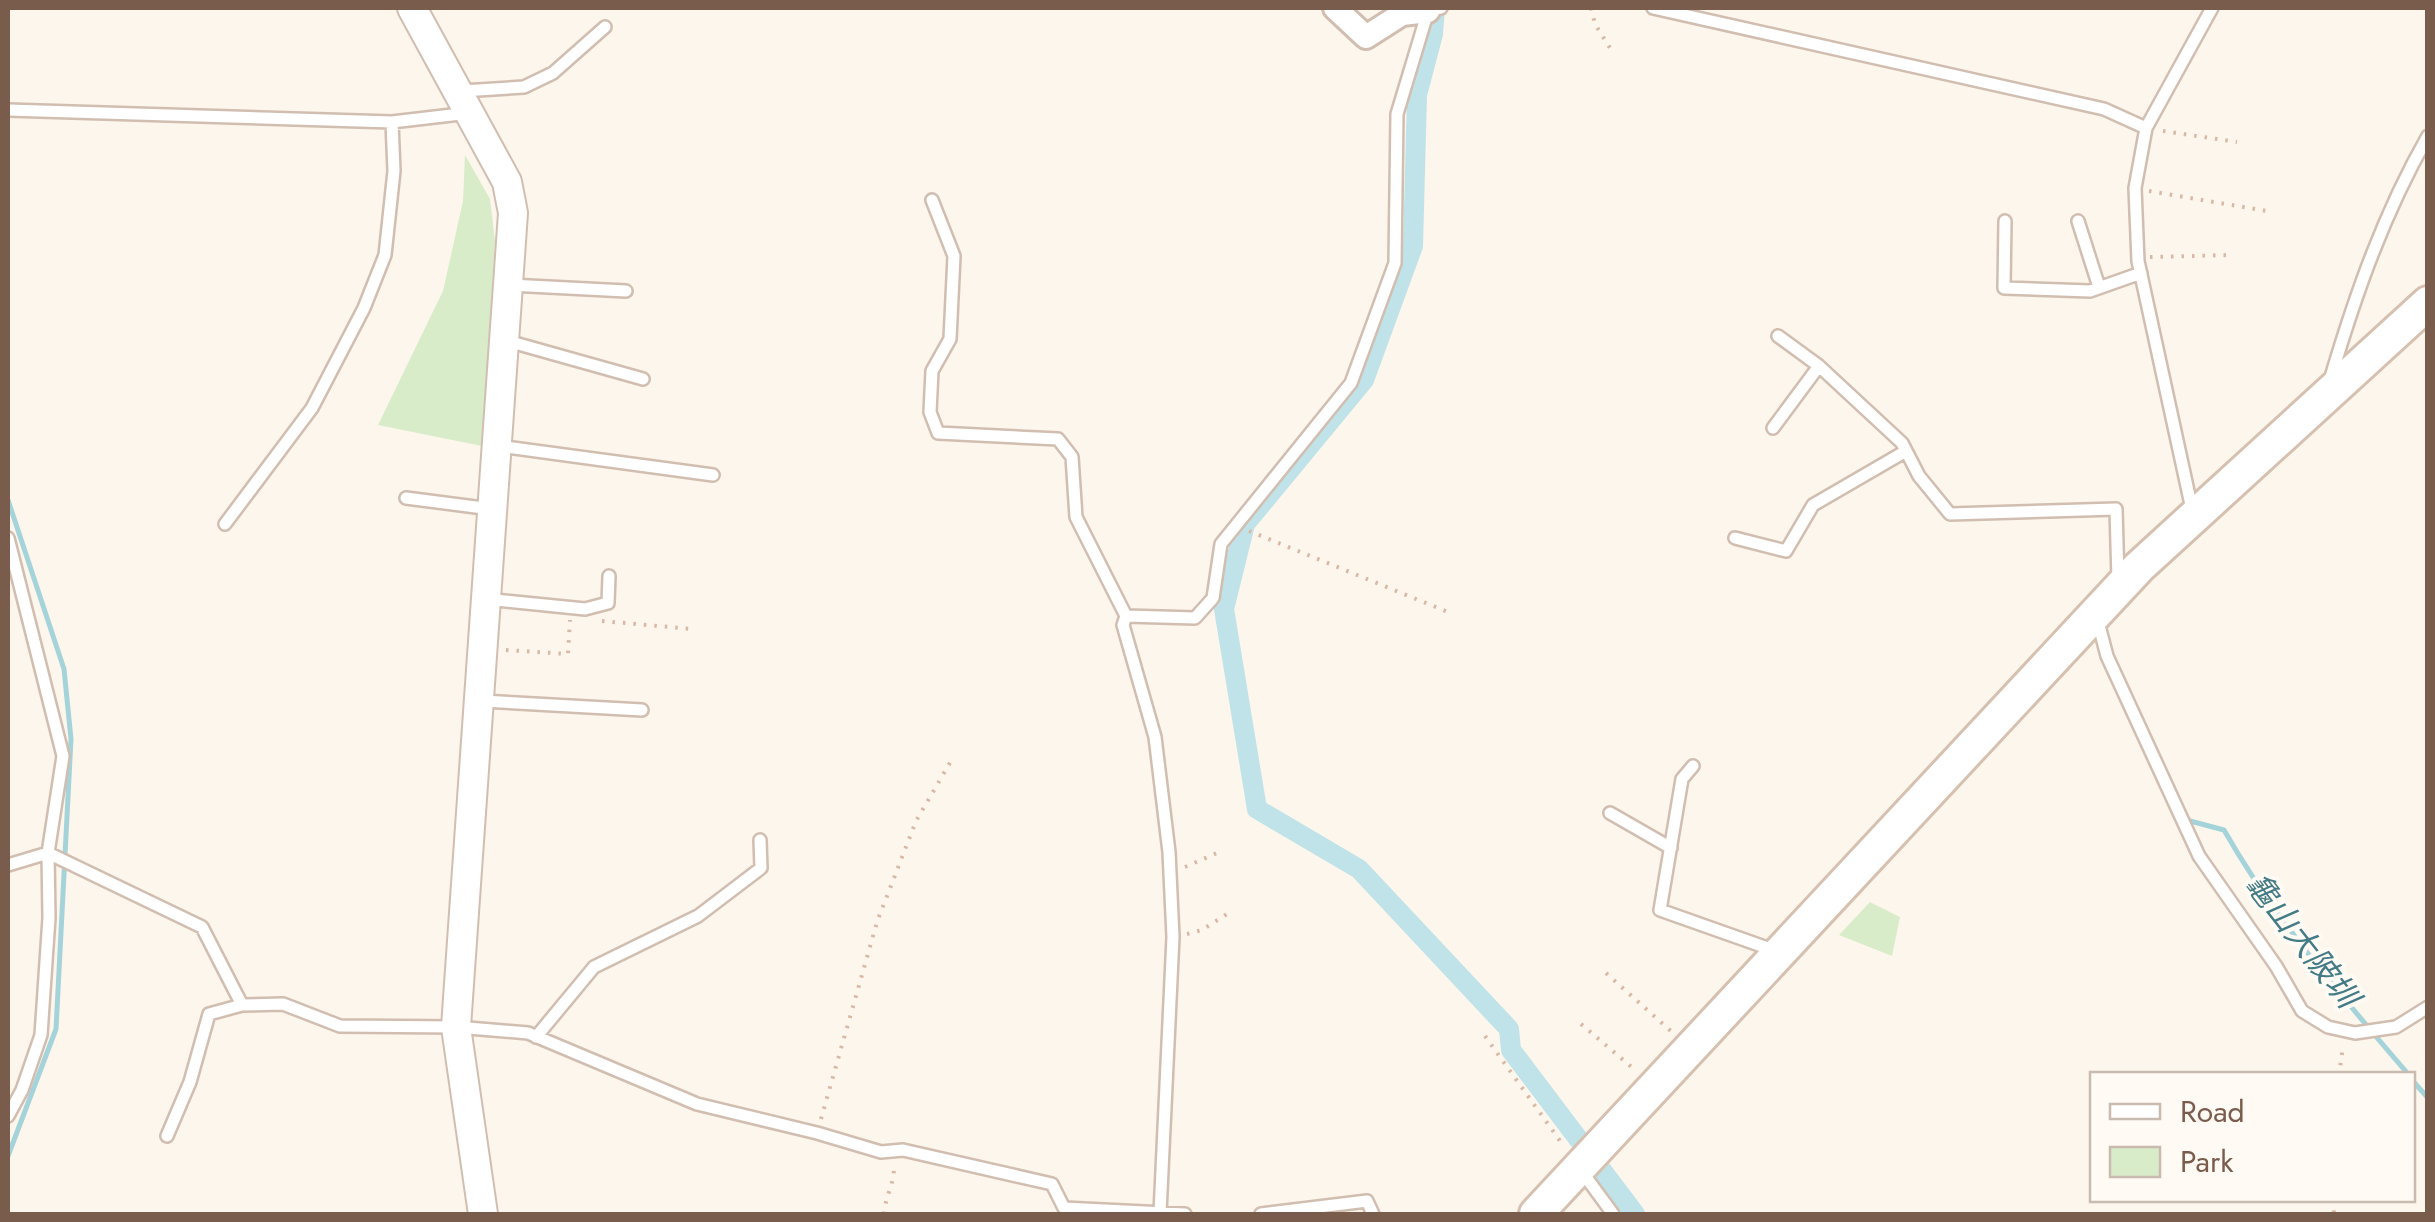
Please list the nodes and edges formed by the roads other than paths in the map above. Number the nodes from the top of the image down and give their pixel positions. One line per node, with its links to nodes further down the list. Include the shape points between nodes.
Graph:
1 (412, 8): 7 (street)
2 (1335, 8): 5 (street, via 1366,37 1402,14)
3 (1654, 8): 10 (lane, via 2104,109)
4 (2212, 8): 10 (lane)
5 (1434, 9): 39 (lane, via 1397,114 1395,262 1350,383 1221,544 1213,598 1195,618)
6 (605, 27): 7 (lane, via 552,73)
7 (463, 102): 9 (lane); 16 (street, via 507,182 513,213)
8 (8, 110): 9 (lane)
9 (392, 122): 32 (lane, via 385,255 364,308 312,408)
10 (2146, 128): 15 (lane, via 2135,188)
11 (2428, 136): 24 (lane, via 2358,287)
12 (932, 200): 39 (lane, via 954,256 950,339 932,371 930,412 938,433 1058,439 1072,457 1076,517)
13 (2005, 221): 17 (lane, via 2004,288)
14 (2078, 221): 17 (lane)
15 (2140, 273): 17 (lane); 31 (lane)
16 (508, 285): 18 (lane); 21 (street)
17 (2099, 288)
18 (626, 290)
19 (2428, 303): 24 (main road)
20 (1778, 336): 22 (lane)
21 (504, 340): 23 (lane); 26 (street)
22 (1819, 366): 25 (lane); 27 (lane)
23 (643, 379)
24 (2326, 396): 31 (main road)
25 (1773, 428)
26 (496, 446): 28 (lane); 30 (street)
27 (1906, 451): 34 (lane, via 1812,505 1786,551); 36 (lane, via 1950,514 2116,509)
28 (713, 475)
29 (406, 498): 30 (lane)
30 (491, 508): 37 (street)
31 (2193, 514): 36 (main road)
32 (225, 524)
33 (8, 538): 46 (lane, via 63,756)
34 (1736, 538)
35 (609, 576): 37 (lane, via 608,603 585,609)
36 (2118, 589): 38 (main road)
37 (485, 598): 40 (street)
38 (2096, 614): 48 (main road); 50 (lane, via 2107,656 2200,856 2302,1011 2355,1033 2396,1026)
39 (1126, 616): 56 (lane, via 1155,737 1170,874)
40 (478, 700): 41 (lane); 51 (street)
41 (642, 710)
42 (1692, 766): 45 (lane, via 1682,779)
43 (1610, 813): 45 (lane)
44 (760, 840): 52 (lane, via 761,868 698,916 594,967)
45 (1672, 848): 48 (lane, via 1660,910)
46 (48, 854): 47 (lane); 49 (lane, via 202,927); 53 (lane, via 41,1036)
47 (8, 865)
48 (1780, 952): 55 (main road)
49 (242, 1005): 51 (lane, via 283,1004 340,1026); 54 (lane, via 208,1014)
50 (2428, 1007)
51 (456, 1027): 52 (lane); 57 (street)
52 (536, 1037): 56 (lane, via 698,1104 880,1152 904,1150 1052,1184 1064,1208)
53 (8, 1116)
54 (167, 1136)
55 (1581, 1169): 61 (main road); 62 (lane)
56 (1160, 1213): 58 (lane)
57 (483, 1214)
58 (1185, 1214)
59 (1261, 1214): 60 (lane, via 1367,1202)
60 (1373, 1214)
61 (1536, 1214)
62 (1613, 1214)

